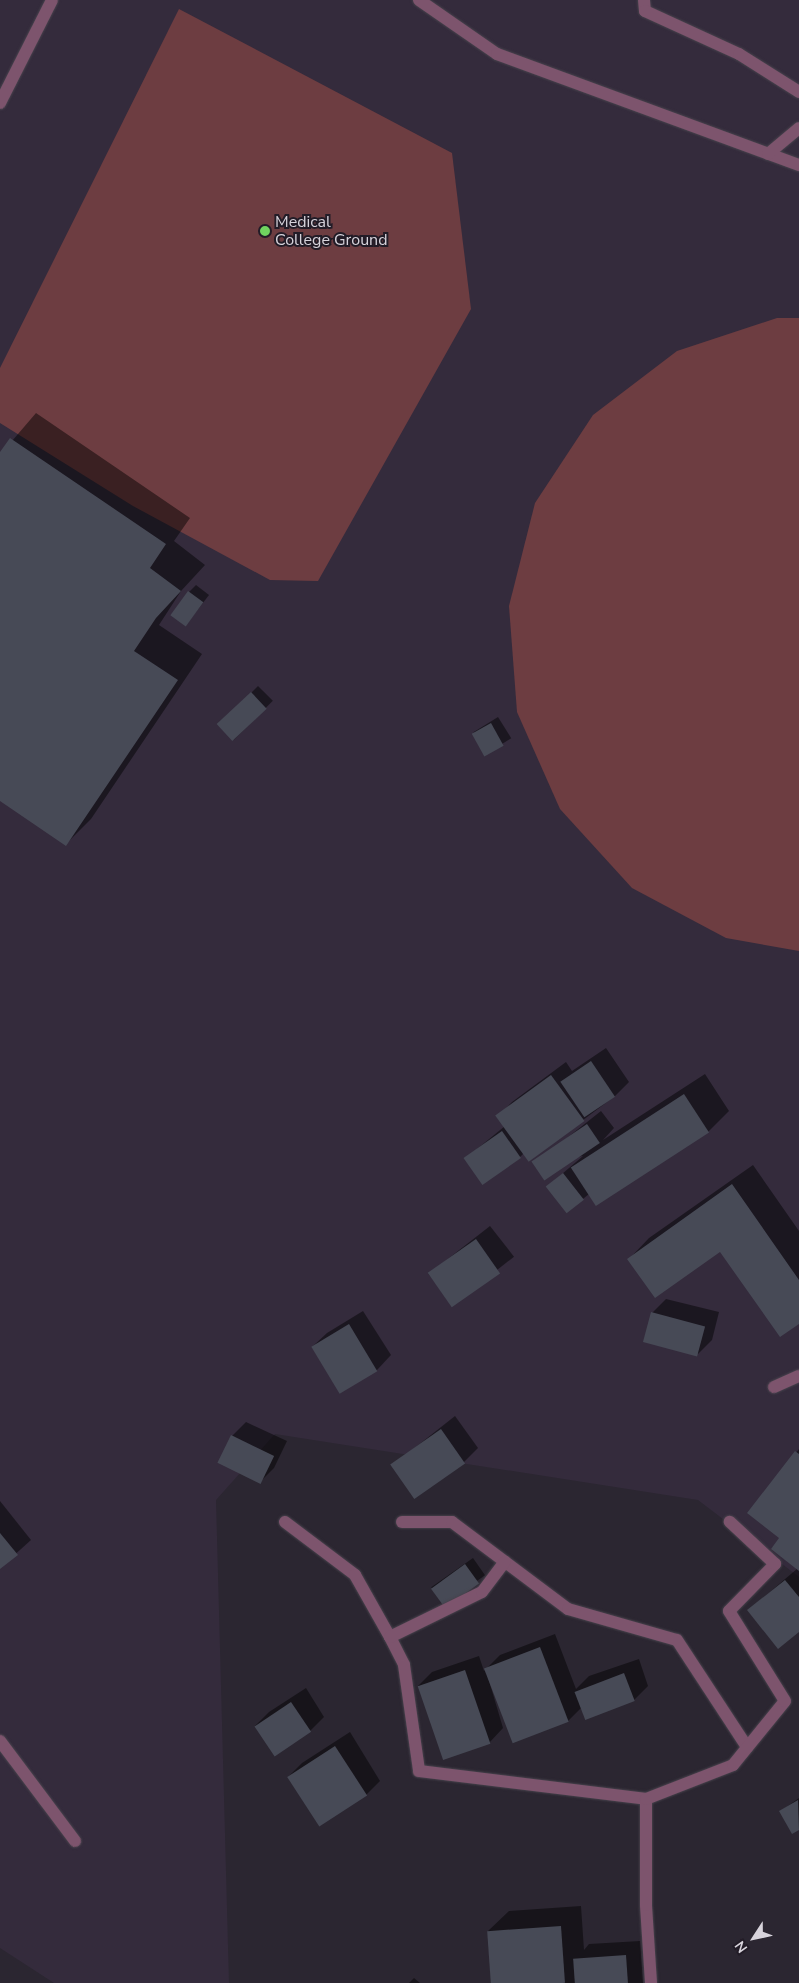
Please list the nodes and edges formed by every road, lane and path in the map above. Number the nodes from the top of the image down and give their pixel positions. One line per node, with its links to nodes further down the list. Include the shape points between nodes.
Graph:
1 (52, 0): 5 (street)
2 (419, 0): 7 (street, via 497,54)
3 (644, 0): 4 (street, via 646,10 739,54)
4 (799, 92)
5 (0, 103)
6 (799, 128): 7 (street)
7 (768, 154): 8 (street)
8 (799, 165)
9 (799, 1376): 10 (street)
10 (774, 1387)
11 (285, 1522): 15 (street, via 355,1575)
12 (402, 1522): 14 (street, via 452,1522)
13 (730, 1522): 17 (street, via 775,1564 729,1611 785,1701)
14 (505, 1562): 15 (street, via 482,1592); 17 (street, via 568,1610 677,1640)
15 (390, 1638): 18 (street, via 404,1665 419,1771)
16 (0, 1741): 19 (street)
17 (747, 1747): 18 (street, via 733,1765)
18 (646, 1799): 20 (street, via 646,1905)
19 (75, 1841)
20 (651, 1983)

